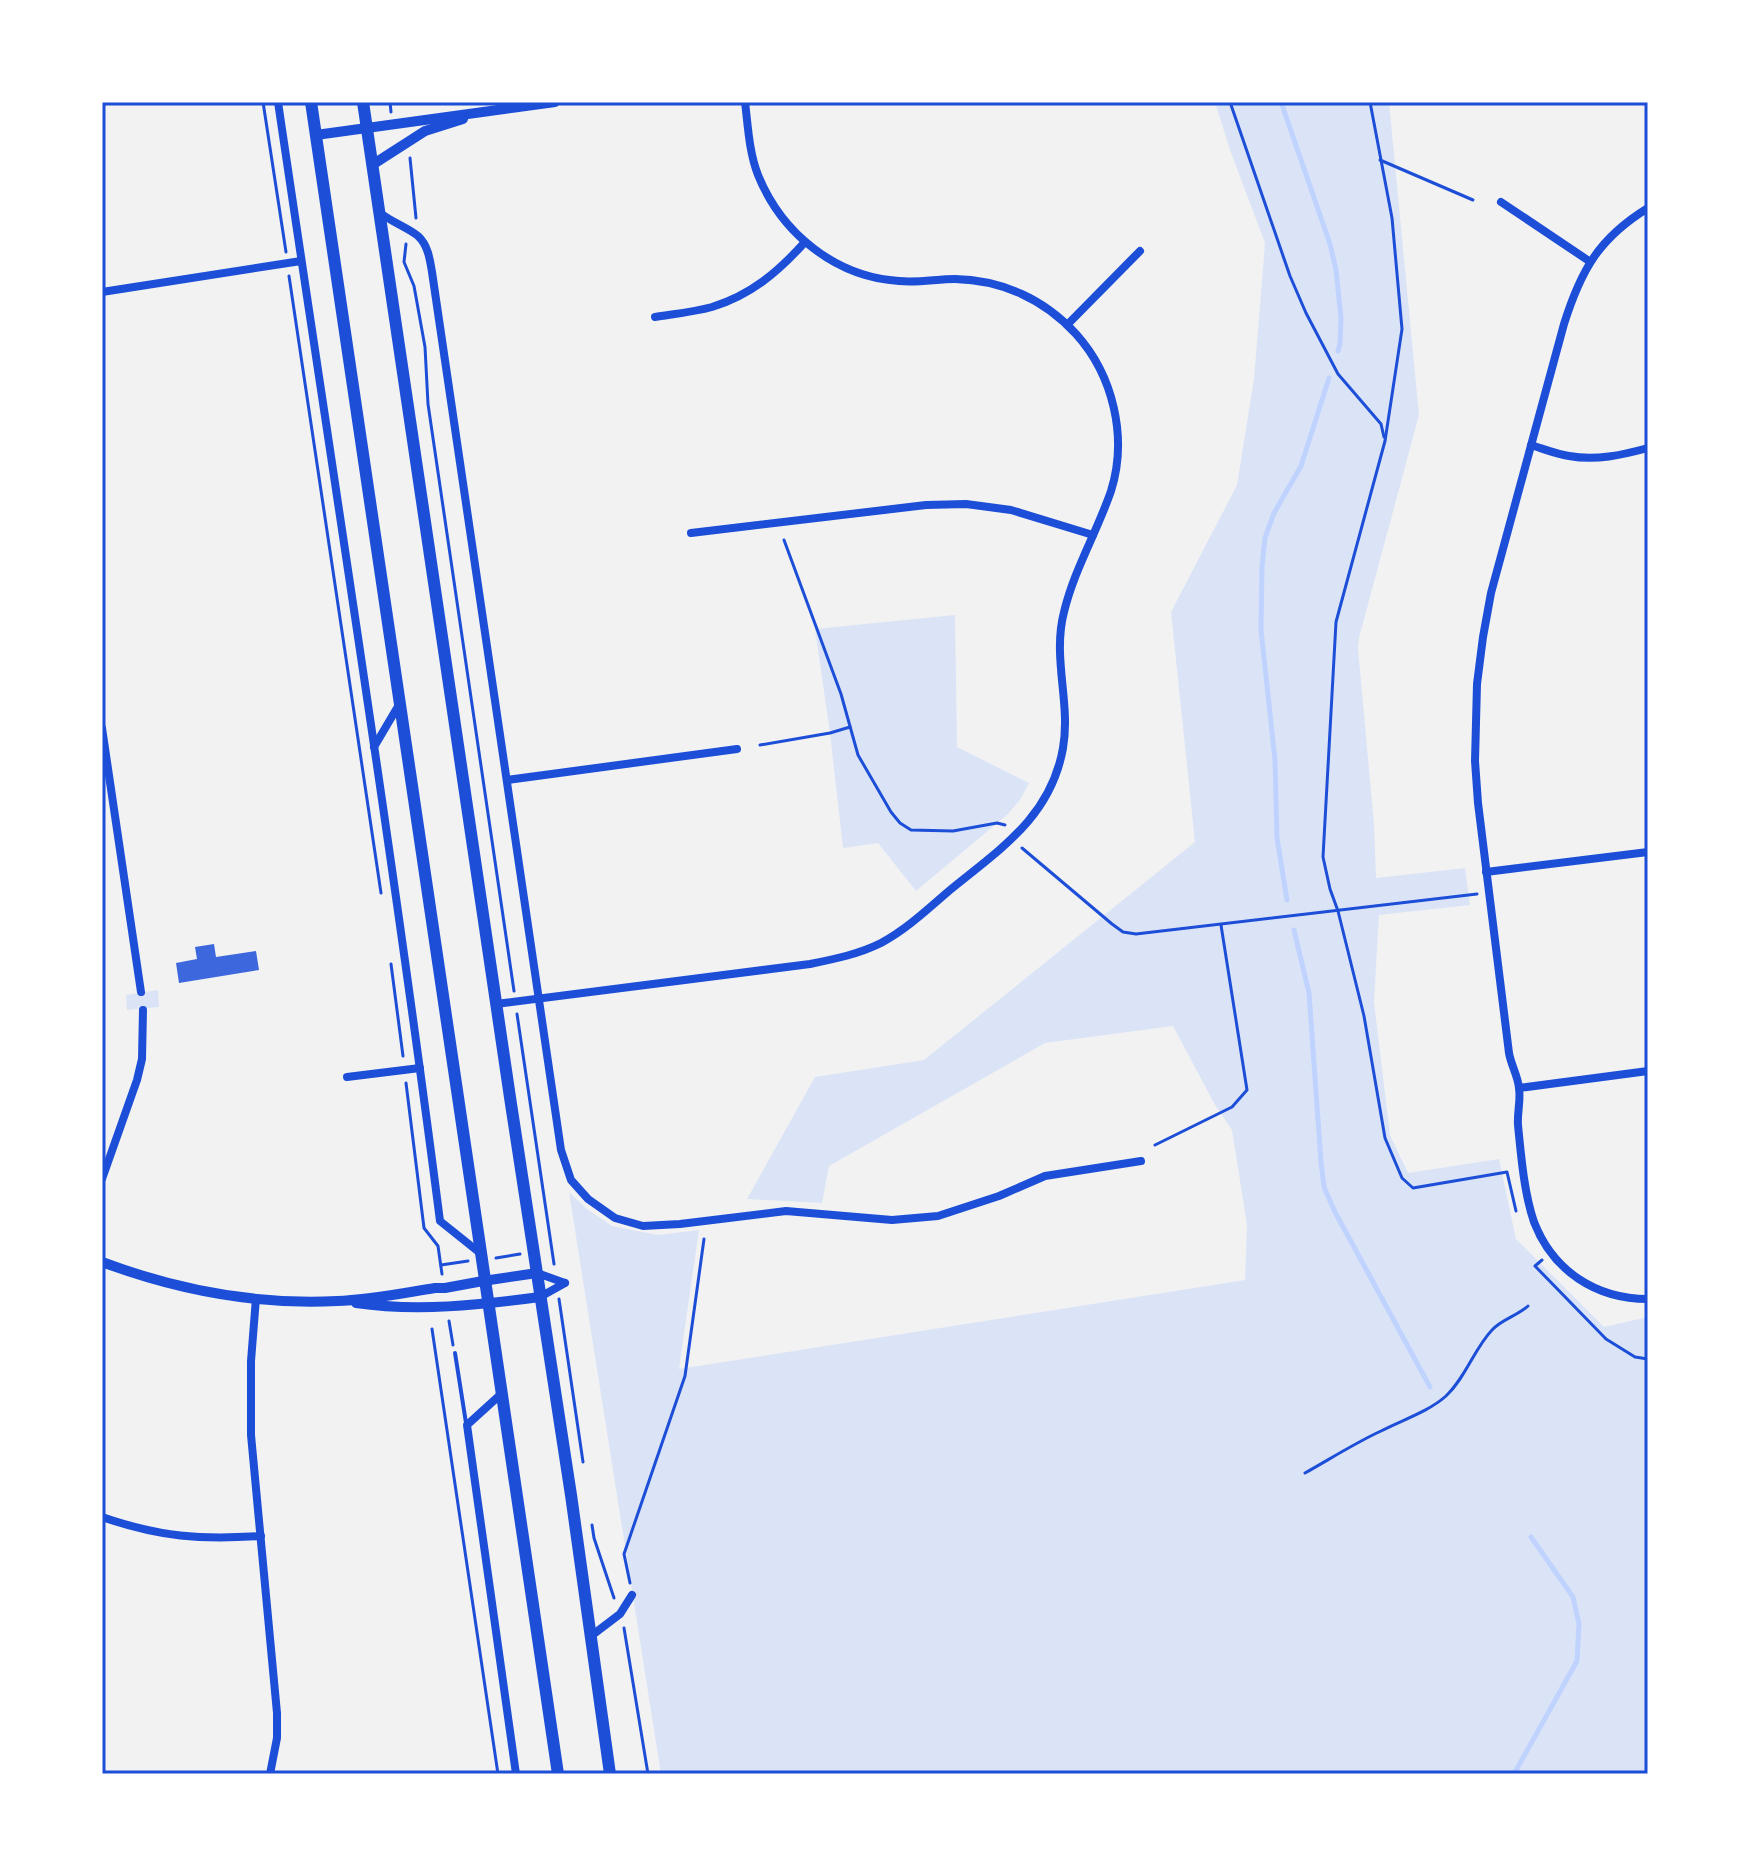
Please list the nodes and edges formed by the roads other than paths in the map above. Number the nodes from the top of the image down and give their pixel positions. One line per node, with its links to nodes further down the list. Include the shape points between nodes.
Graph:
1 (278, 102): 15 (street)
2 (311, 102): 8 (main road)
3 (363, 102): 7 (main road)
4 (555, 102): 6 (street)
5 (745, 102): 13 (street, via 757,173 780,214)
6 (492, 106): 7 (street); 9 (street, via 425,131)
7 (367, 128): 8 (street); 9 (main road)
8 (316, 135): 24 (main road)
9 (372, 165): 12 (main road)
10 (1501, 202): 16 (street)
11 (1648, 208): 16 (street, via 1625,223)
12 (379, 212): 28 (street, via 418,236 432,272); 33 (main road)
13 (805, 242): 18 (street, via 776,273 747,293 710,307); 19 (street, via 850,270 886,280 968,280 1009,288)
14 (1140, 251): 19 (street)
15 (301, 261): 17 (street); 26 (street)
16 (1589, 261): 20 (street, via 1571,302)
17 (102, 292)
18 (655, 317)
19 (1067, 325): 23 (street, via 1102,373 1116,424 1115,475)
20 (1531, 445): 21 (street, via 1587,458); 30 (street, via 1491,593 1477,684 1475,761)
21 (1648, 448)
22 (691, 533): 23 (street, via 966,504 1011,510)
23 (1093, 535): 32 (street, via 1060,632 1065,731 1059,765 1034,816 1015,837 901,930 852,955)
24 (400, 703): 26 (street); 41 (main road)
25 (102, 728): 31 (street)
26 (374, 748): 35 (street)
27 (737, 749): 28 (street)
28 (507, 780): 32 (street)
29 (1648, 852): 30 (street)
30 (1486, 872): 38 (street, via 1509,1053)
31 (141, 992)
32 (539, 998): 33 (street); 39 (street, via 561,1150 571,1180 615,1218 643,1226 786,1211 892,1220 938,1216 1045,1176)
33 (496, 1004): 43 (main road)
34 (143, 1010): 40 (street, via 137,1080)
35 (420, 1068): 37 (street); 41 (street, via 440,1221)
36 (1648, 1071): 38 (street)
37 (347, 1077)
38 (1519, 1088): 47 (street, via 1527,1194 1543,1240 1567,1270 1590,1287)
39 (1141, 1161)
40 (102, 1179)
41 (480, 1253): 44 (main road)
42 (102, 1262): 46 (street, via 189,1288)
43 (537, 1273): 44 (street); 45 (main road); 45 (street, via 556,1284)
44 (483, 1281): 48 (street); 49 (main road)
45 (540, 1297): 49 (street); 56 (main road)
46 (256, 1298): 48 (street); 54 (street, via 250,1414)
47 (1648, 1299)
48 (342, 1301): 49 (street, via 373,1306)
49 (487, 1304): 51 (main road)
50 (455, 1353): 52 (lane)
51 (500, 1395): 52 (street); 59 (main road)
52 (467, 1425): 58 (street)
53 (102, 1517): 54 (street, via 171,1536)
54 (261, 1536): 57 (street, via 277,1713)
55 (632, 1595): 56 (street, via 620,1614)
56 (591, 1636): 60 (main road)
57 (270, 1774)
58 (516, 1774)
59 (558, 1774)
60 (610, 1774)

